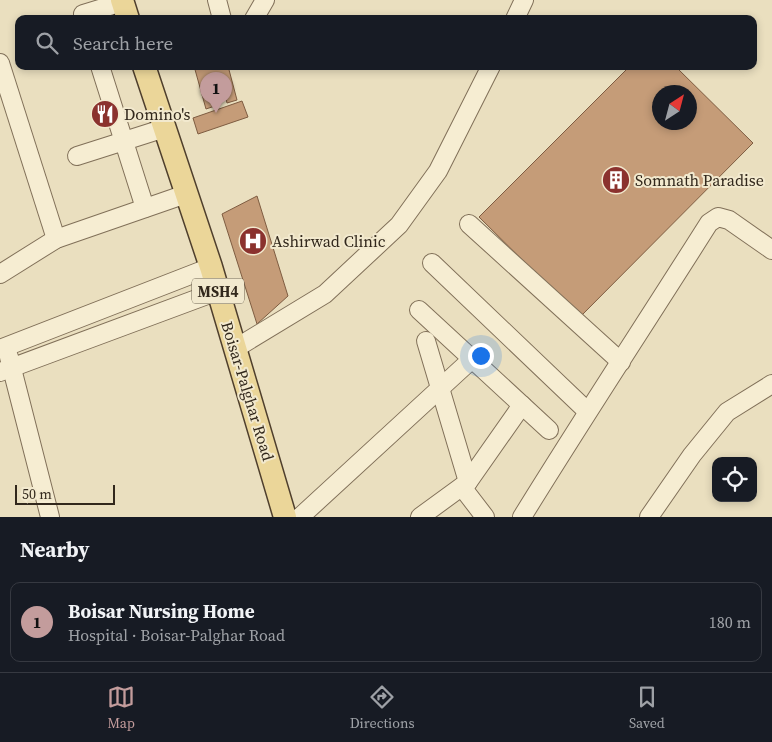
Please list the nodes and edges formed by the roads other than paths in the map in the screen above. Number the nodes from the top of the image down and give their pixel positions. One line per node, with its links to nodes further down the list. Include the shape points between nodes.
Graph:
1 (217, 0): 6 (street)
2 (265, 0): 7 (street)
3 (524, 0): 8 (street)
4 (125, 7): 5 (street)
5 (82, 11)
6 (221, 15)
7 (256, 15)
8 (517, 15)
9 (0, 63): 19 (street)
10 (101, 70): 14 (street)
11 (145, 70): 13 (main road, Boisar-Palghar Road / MSH4)
12 (489, 70): 28 (street, via 438,171 399,225 325,294)
13 (165, 128): 14 (street); 16 (main road, Boisar-Palghar Road / MSH4)
14 (124, 141): 15 (street); 17 (street)
15 (76, 156)
16 (186, 194): 17 (street); 22 (main road, Boisar-Palghar Road / MSH4)
17 (145, 208): 19 (street)
18 (470, 224): 30 (street)
19 (56, 239): 23 (street)
20 (772, 250): 30 (street, via 729,220 718,217 709,223)
21 (432, 262): 35 (street)
22 (210, 268): 24 (main road, Boisar-Palghar Road / MSH4); 27 (street)
23 (1, 271)
24 (218, 291): 28 (main road, Boisar-Palghar Road / MSH4); 31 (street)
25 (419, 310): 29 (street)
26 (426, 341): 33 (street)
27 (3, 348): 31 (street)
28 (236, 348): 39 (main road, Boisar-Palghar Road / MSH4)
29 (472, 359): 33 (street); 34 (street)
30 (622, 362): 35 (street)
31 (6, 370): 38 (street)
32 (772, 384): 44 (street, via 727,412)
33 (441, 388): 37 (street); 40 (street)
34 (522, 405): 36 (street); 37 (street)
35 (588, 411): 43 (street)
36 (549, 430)
37 (465, 484): 41 (street); 42 (street)
38 (50, 517)
39 (285, 517)
40 (300, 517)
41 (420, 517)
42 (485, 517)
43 (522, 517)
44 (649, 517)

